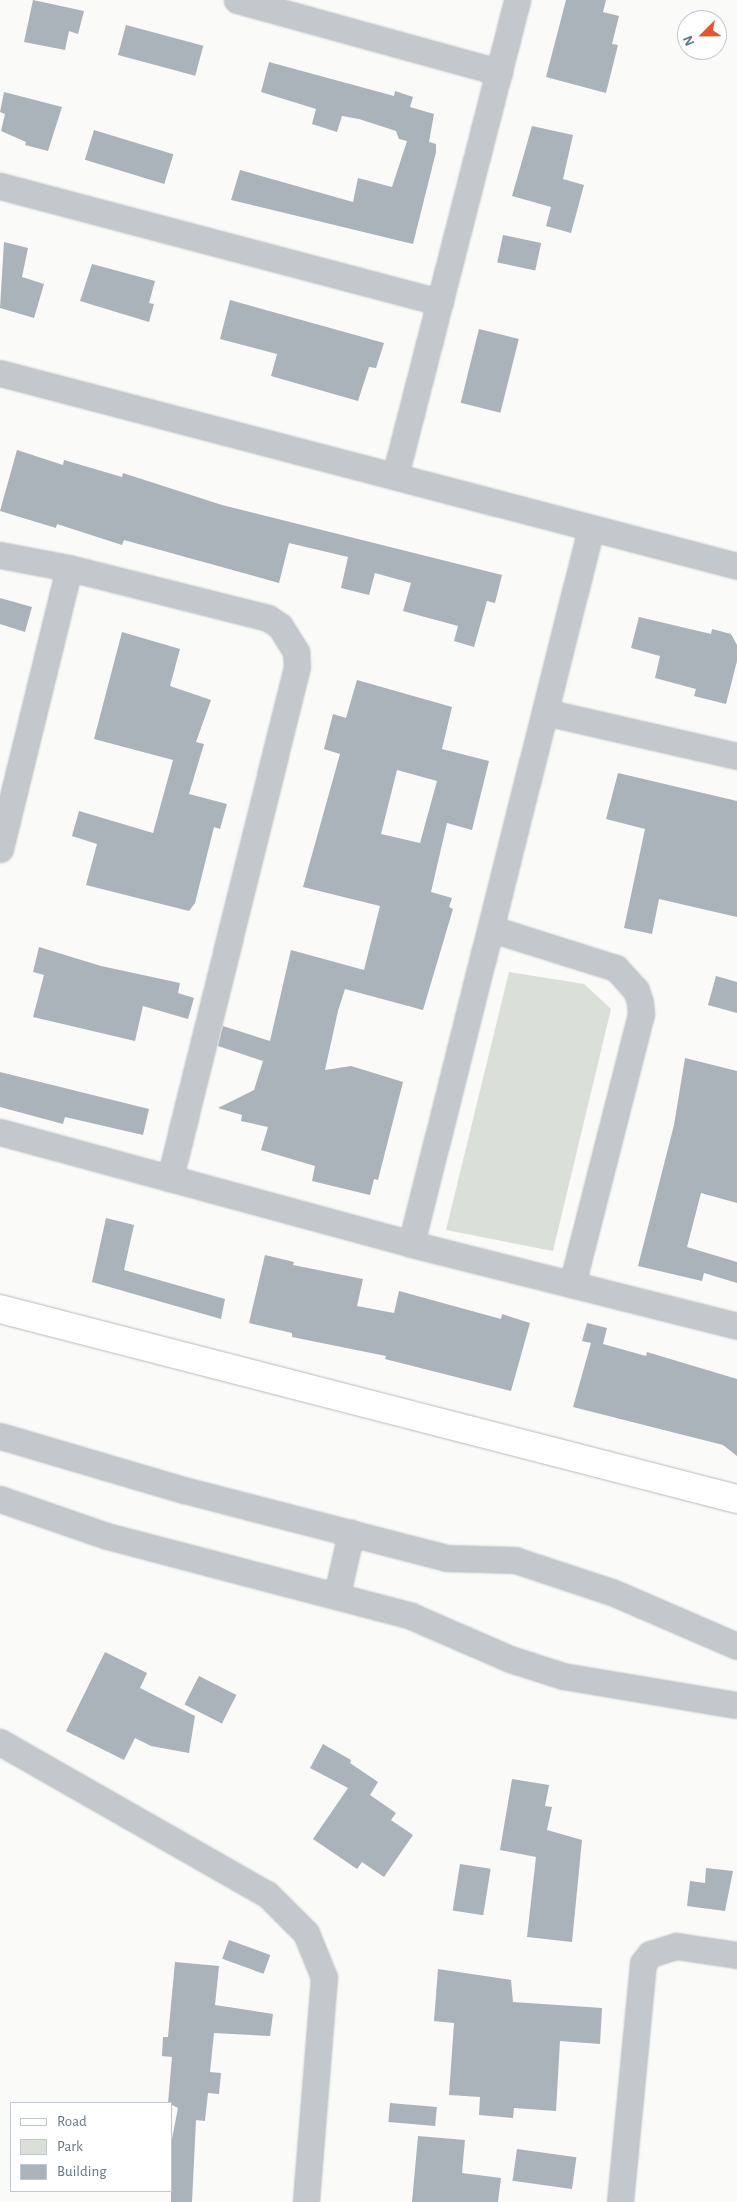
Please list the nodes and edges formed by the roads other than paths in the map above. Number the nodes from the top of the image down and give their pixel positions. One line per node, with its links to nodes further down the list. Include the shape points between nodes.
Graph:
1 (517, 0): 3 (street)
2 (249, 2): 3 (street)
3 (499, 72): 5 (street)
4 (0, 186): 5 (street)
5 (440, 302): 7 (street)
6 (0, 373): 7 (street)
7 (394, 476): 8 (street)
8 (591, 528): 10 (street); 12 (street)
9 (0, 555): 11 (street)
10 (737, 566)
11 (69, 568): 14 (street); 17 (street, via 268,618 280,626 296,652 298,667)
12 (545, 712): 13 (street); 15 (street)
13 (737, 756)
14 (0, 849)
15 (492, 929): 18 (street); 19 (street, via 616,968 636,990 640,1002 641,1014)
16 (0, 1132): 17 (street)
17 (170, 1178): 18 (street)
18 (411, 1244): 19 (street)
19 (572, 1284): 21 (street)
20 (0, 1309): 24 (main road)
21 (737, 1326)
22 (0, 1436): 25 (street, via 184,1490)
23 (0, 1499): 26 (street, via 107,1536)
24 (737, 1499)
25 (351, 1533): 26 (street); 27 (street, via 446,1558 523,1562 612,1592)
26 (337, 1594): 28 (street, via 411,1616 510,1659 563,1676)
27 (737, 1646)
28 (737, 1705)
29 (0, 1742): 31 (street, via 268,1894 306,1933 324,1977)
30 (737, 1955): 32 (street, via 676,1946 650,1954 643,1963)
31 (306, 2202)
32 (620, 2202)

